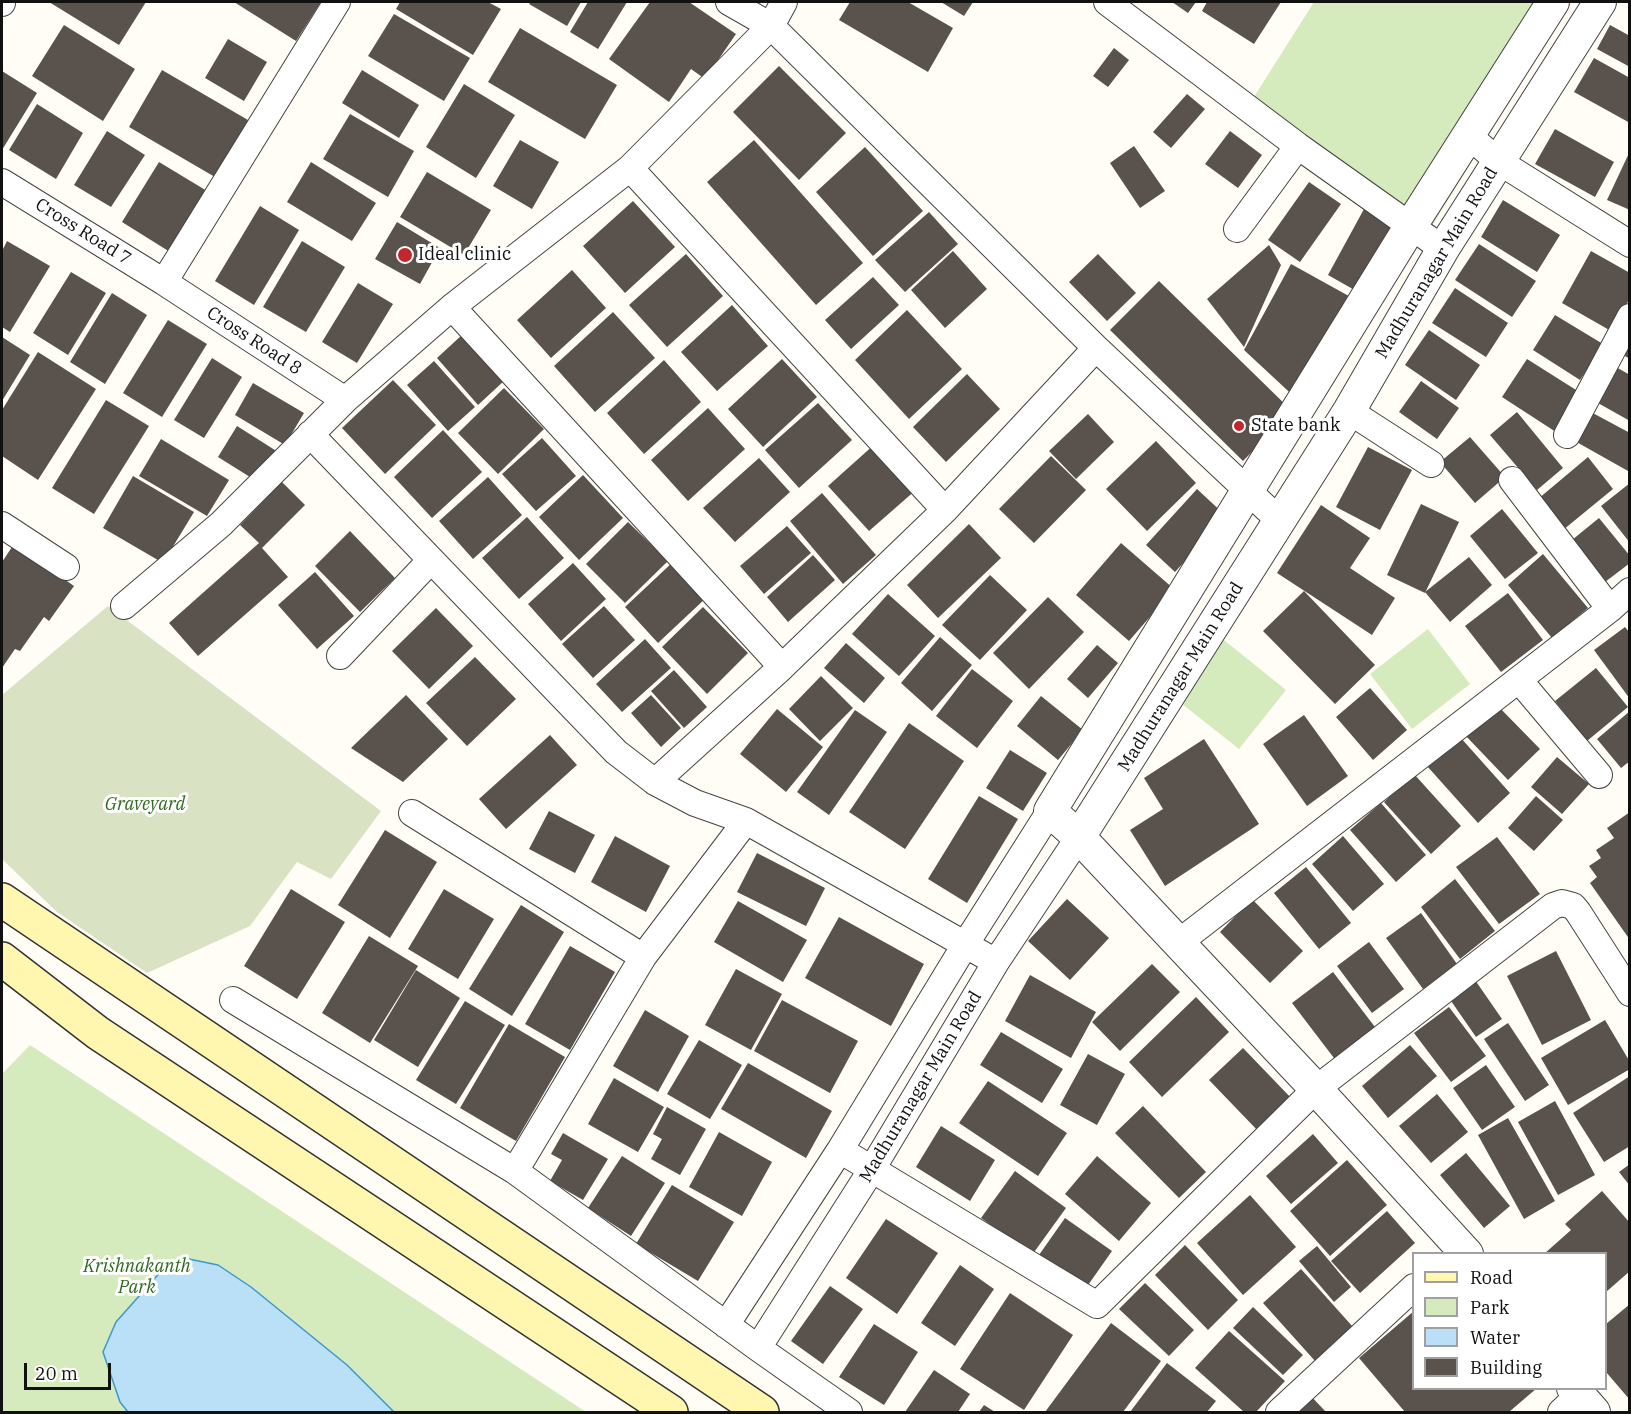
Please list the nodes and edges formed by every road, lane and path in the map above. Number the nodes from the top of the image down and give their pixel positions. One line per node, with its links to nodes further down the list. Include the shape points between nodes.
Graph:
1 (337, 2): 17 (street)
2 (729, 2): 7 (street)
3 (784, 2): 7 (street)
4 (1107, 2): 9 (street)
5 (1553, 2): 8 (street, Madhuranagar Main Road)
6 (1600, 2): 10 (street, Madhuranagar Main Road)
7 (771, 26): 11 (street); 20 (street)
8 (1468, 135): 10 (street); 13 (street, Madhuranagar Main Road)
9 (1298, 146): 13 (street); 14 (street)
10 (1498, 161): 15 (street); 16 (street, Madhuranagar Main Road)
11 (630, 168): 18 (street); 28 (street)
12 (2, 182): 17 (street, Cross Road 7)
13 (1410, 226): 16 (street); 27 (street, Madhuranagar Main Road)
14 (1237, 229)
15 (1629, 244)
16 (1443, 249): 22 (street, Madhuranagar Main Road)
17 (164, 282): 21 (street, Cross Road 8)
18 (452, 307): 21 (street); 37 (street)
19 (1629, 317): 24 (street)
20 (1096, 348): 27 (street); 28 (street)
21 (345, 400): 23 (street)
22 (1349, 411): 25 (street); 29 (street, Madhuranagar Main Road)
23 (310, 434): 31 (street); 34 (street, via 221,524)
24 (1568, 435)
25 (1431, 464)
26 (1512, 480): 35 (street)
27 (1248, 491): 29 (street); 41 (street, Madhuranagar Main Road)
28 (945, 510): 37 (street)
29 (1280, 521): 44 (street, Madhuranagar Main Road)
30 (2, 525): 32 (street)
31 (431, 560): 36 (street); 40 (street, via 616,752)
32 (66, 567)
33 (1629, 591): 35 (street)
34 (124, 606)
35 (1610, 609): 38 (street)
36 (340, 656)
37 (782, 667): 40 (street)
38 (1519, 680): 39 (street); 46 (street)
39 (1599, 775)
40 (655, 782): 43 (street)
41 (1050, 811): 44 (street); 47 (street, Madhuranagar Main Road)
42 (412, 813): 48 (street)
43 (746, 821): 47 (street); 48 (street)
44 (1079, 837): 46 (street); 50 (street, Madhuranagar Main Road)
45 (2, 900): 62 (main road)
46 (1178, 943): 53 (street)
47 (965, 945): 50 (street); 54 (street, Madhuranagar Main Road)
48 (643, 957): 56 (street)
49 (2, 959): 61 (main road, via 98,1033)
50 (996, 962): 55 (street, Madhuranagar Main Road)
51 (1629, 993): 53 (street, via 1578,912 1562,903 1553,906)
52 (233, 1000): 56 (street)
53 (1316, 1089): 55 (street, via 1097,1305); 57 (street)
54 (840, 1150): 55 (street); 59 (street, Madhuranagar Main Road)
55 (872, 1170): 60 (street, Madhuranagar Main Road)
56 (515, 1171): 59 (street)
57 (1459, 1251)
58 (1412, 1288): 64 (street)
59 (726, 1325): 60 (street)
60 (758, 1348): 63 (street)
61 (671, 1413)
62 (762, 1413)
63 (849, 1413)
64 (1279, 1413)

